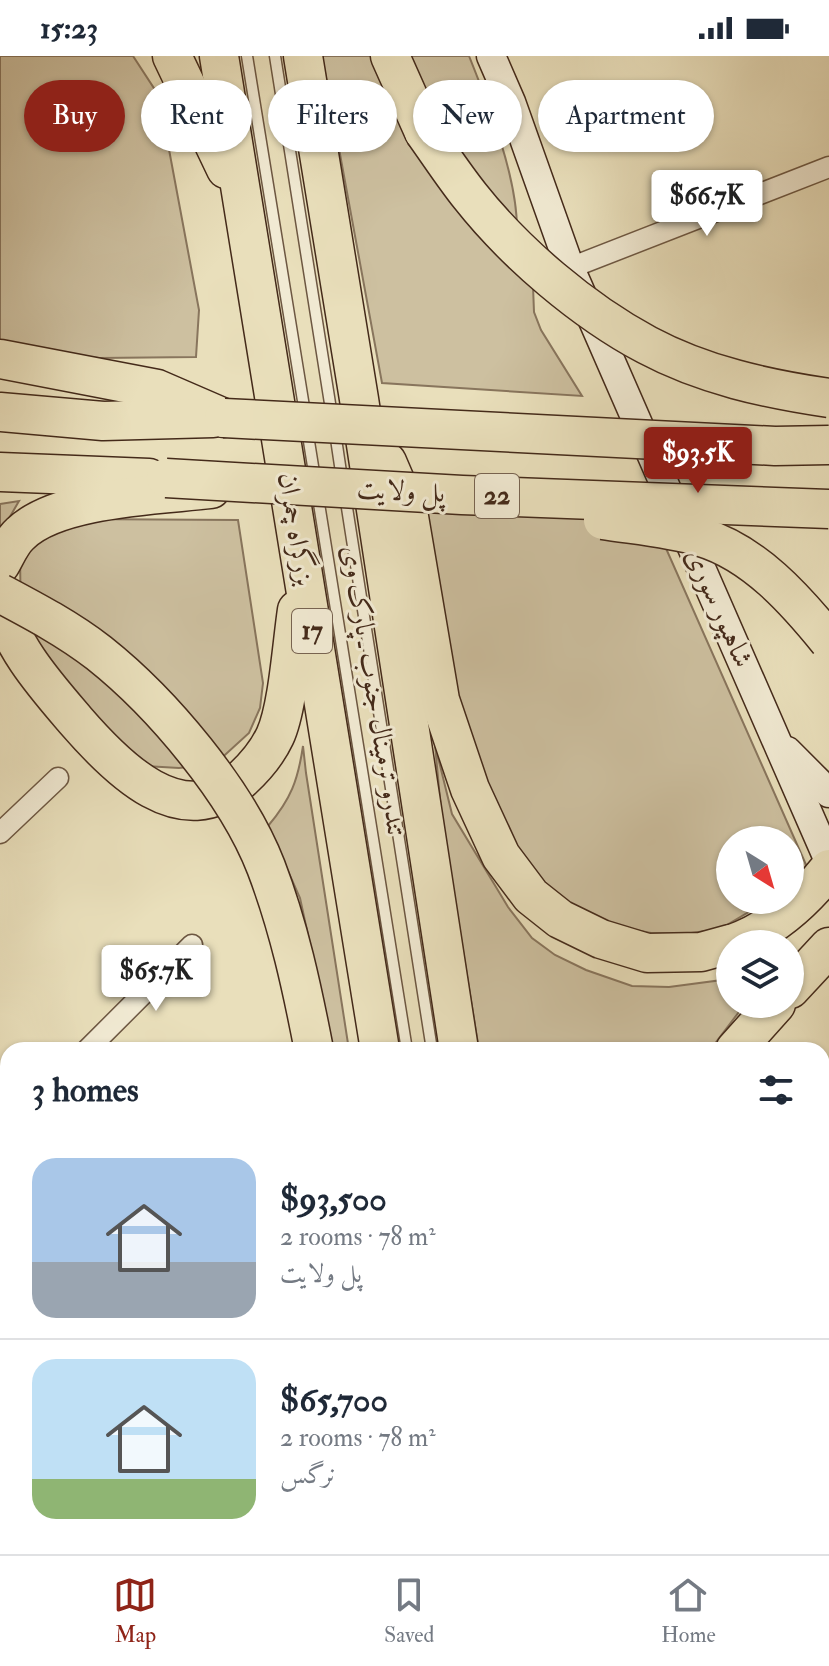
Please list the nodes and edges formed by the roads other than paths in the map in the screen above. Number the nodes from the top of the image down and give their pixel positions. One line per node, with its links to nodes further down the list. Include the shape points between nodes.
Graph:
1 (172, 56): 9 (highway)
2 (219, 56): 9 (highway, بزرگراه چمران / 17)
3 (247, 56): 42 (lane, تندرو ترمینال جنوب ـ پارک وی)
4 (275, 56): 43 (lane)
5 (303, 56): 13 (highway)
6 (390, 56): 12 (highway, bridge, via 424,132 471,198 513,243 592,310 649,346 722,375)
7 (491, 56): 10 (street, شاهپور سوری)
8 (829, 167): 10 (street)
9 (246, 212): 22 (highway, بزرگراه چمران / 17)
10 (570, 268): 25 (street, شاهپور سوری)
11 (0, 359): 15 (highway, via 157,389)
12 (829, 398)
13 (359, 399): 36 (highway, via 408,511 440,700 470,789 501,856 531,896 560,919 601,939 647,953); 44 (highway)
14 (0, 412): 15 (highway, 22, via 103,421)
15 (224, 418): 16 (highway, 22, bridge)
16 (829, 445)
17 (0, 472): 18 (highway, پل ولایت / 22, bridge)
18 (255, 484): 19 (highway, پل ولایت / 22, bridge); 21 (highway, via 83,504 50,514 18,535)
19 (462, 495): 20 (highway, پل ولایت / 22, bridge); 24 (highway, bridge, via 700,537 728,548 780,585)
20 (829, 509)
21 (0, 565)
22 (302, 568): 23 (highway, via 276,735 232,789 202,801 157,793 99,747 23,651 6,622); 41 (highway, بزرگراه چمران / 17)
23 (0, 595): 40 (highway, bridge, via 47,618 98,653 146,695 214,776 266,865 294,951)
24 (829, 641)
25 (778, 742): 27 (street); 29 (street, شاهپور سوری)
26 (58, 778): 30 (street)
27 (829, 793)
28 (829, 803): 29 (street, via 814,817)
29 (815, 832): 31 (street, شاهپور سوری)
30 (0, 833)
31 (829, 861)
32 (829, 869): 33 (highway, via 793,909)
33 (761, 930)
34 (192, 945): 39 (street)
35 (829, 947): 37 (highway)
36 (716, 948)
37 (804, 974)
38 (763, 1018): 45 (highway)
39 (95, 1042)
40 (312, 1042)
41 (379, 1042)
42 (406, 1042)
43 (431, 1042)
44 (458, 1042)
45 (741, 1042)

